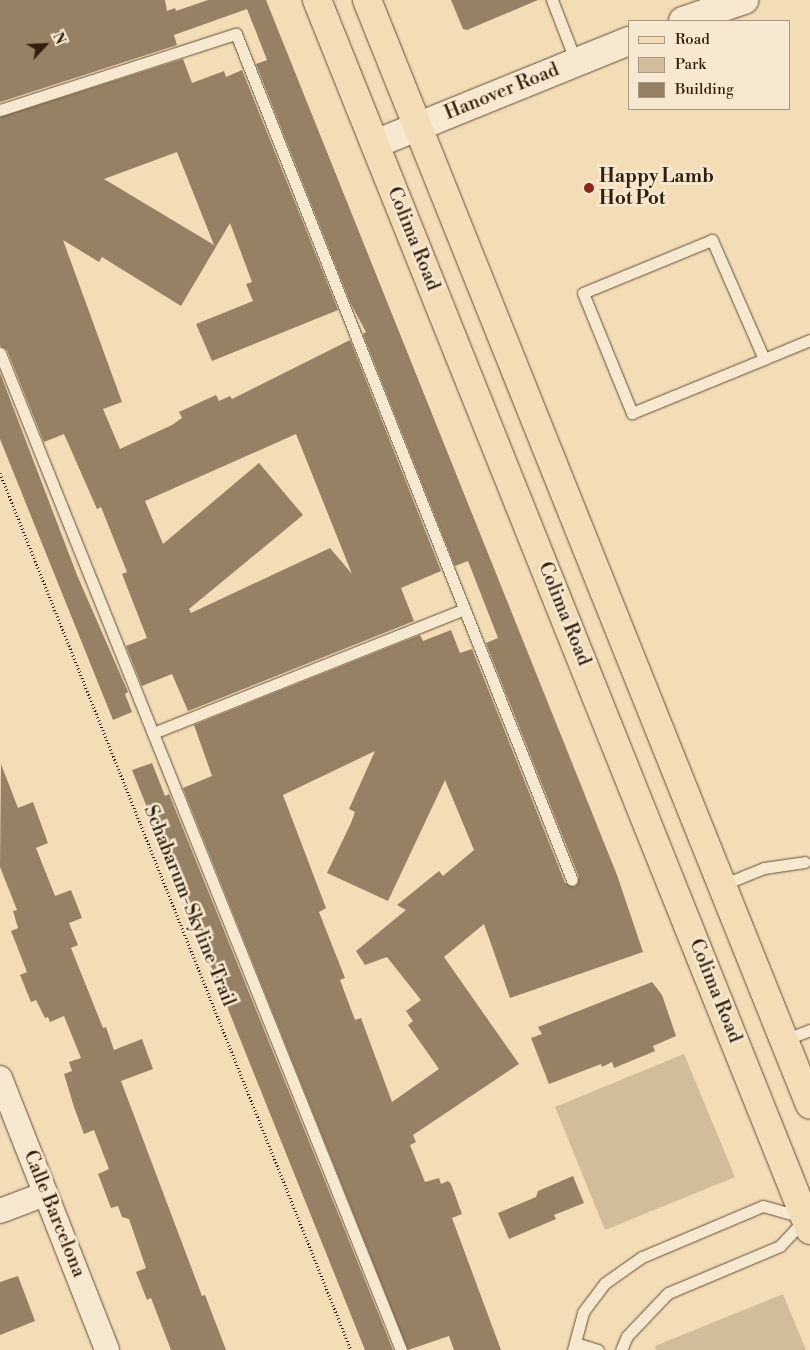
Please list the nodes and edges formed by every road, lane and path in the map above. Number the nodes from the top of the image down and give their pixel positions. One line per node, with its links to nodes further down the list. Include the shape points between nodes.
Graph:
1 (317, 0): 10 (main road, Colima Road)
2 (367, 0): 9 (main road)
3 (552, 0): 7 (lane)
4 (744, 0): 5 (street)
5 (686, 20)
6 (628, 41): 7 (street, Hanover Road)
7 (576, 62): 9 (street, Hanover Road)
8 (0, 110): 15 (lane, via 236,34)
9 (418, 127): 10 (street, Hanover Road); 19 (main road)
10 (375, 144): 26 (main road, Colima Road)
11 (810, 340): 13 (lane)
12 (0, 353): 16 (lane)
13 (764, 359): 13 (lane, via 632,412 582,292 712,240)
14 (0, 474): 29 (path, Schabarum-Skyline Trail)
15 (464, 609): 16 (lane); 18 (lane)
16 (153, 733): 30 (lane)
17 (805, 862): 19 (lane, via 764,868)
18 (572, 880)
19 (722, 885): 21 (main road)
20 (810, 1030): 21 (lane)
21 (784, 1040): 23 (main road)
22 (0, 1078): 24 (street, Calle Barcelona)
23 (810, 1106)
24 (46, 1194): 25 (street); 28 (street, Calle Barcelona)
25 (0, 1211)
26 (809, 1222): 27 (lane, via 763,1206 642,1257 605,1283 584,1312); 32 (lane, via 780,1246 668,1293 627,1336)
27 (574, 1346): 31 (lane)
28 (107, 1350)
29 (350, 1350)
30 (401, 1350)
31 (598, 1350)
32 (621, 1350)

